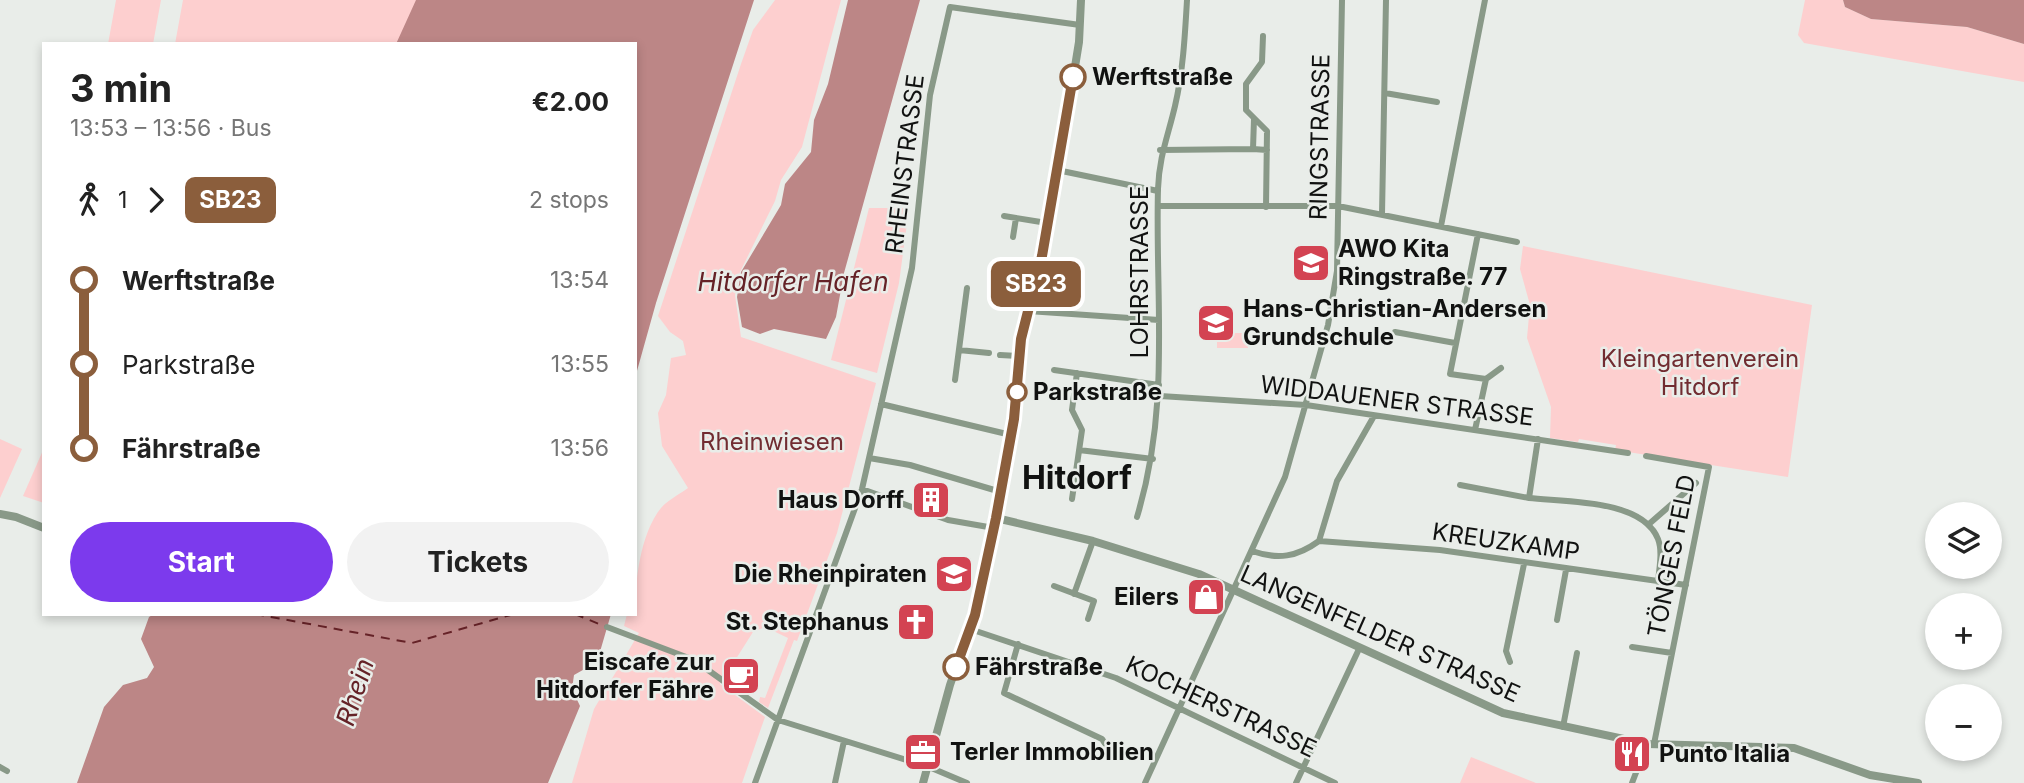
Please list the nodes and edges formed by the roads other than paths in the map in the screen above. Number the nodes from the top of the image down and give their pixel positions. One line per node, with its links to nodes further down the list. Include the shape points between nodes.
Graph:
1 (1081, 0): 6 (street)
2 (1187, 0): 12 (street, LOHRSTRASSE, via 1175,106)
3 (1342, 0): 17 (street, RINGSTRASSE)
4 (1386, 0): 8 (street)
5 (1485, 0): 23 (street)
6 (1080, 25): 14 (street); 43 (street, RHEINSTRASSE, via 950,7 930,95 912,268)
7 (1263, 36): 10 (street, via 1262,62 1246,85 1246,110)
8 (1385, 93): 9 (street); 19 (street)
9 (1437, 102)
10 (1254, 119): 11 (street); 13 (street, via 1267,131)
11 (1253, 149): 12 (street, LOHRSTRASSE); 13 (street, LOHRSTRASSE)
12 (1160, 150): 15 (street, LOHRSTRASSE)
13 (1267, 150): 18 (street)
14 (1057, 170): 15 (street); 22 (street)
15 (1158, 191): 16 (street, LOHRSTRASSE)
16 (1159, 205): 18 (street); 29 (street, LOHRSTRASSE)
17 (1338, 206): 18 (street); 19 (street); 44 (street, RINGSTRASSE, via 1337,271)
18 (1266, 207)
19 (1382, 214): 23 (street)
20 (1004, 216): 21 (street)
21 (1016, 218): 22 (street); 25 (street)
22 (1047, 223): 28 (street)
23 (1441, 226): 24 (street)
24 (1478, 234): 26 (street); 31 (street)
25 (1013, 237)
26 (1517, 242)
27 (967, 288): 32 (street)
28 (1028, 311): 29 (street); 35 (street)
29 (1159, 320): 41 (street, LOHRSTRASSE)
30 (1395, 332): 31 (street)
31 (1455, 343): 39 (street, via 1450,374)
32 (959, 350): 33 (street); 40 (street)
33 (989, 354)
34 (1000, 355): 35 (street)
35 (1019, 356): 47 (street)
36 (1501, 368): 39 (street)
37 (1054, 370): 38 (street)
38 (1077, 373): 41 (street); 49 (street, via 1072,411 1082,430)
39 (1486, 379): 46 (street)
40 (956, 380)
41 (1159, 385): 42 (street, LOHRSTRASSE)
42 (1160, 396): 44 (street, WIDDAUENER STRASSE); 53 (street, LOHRSTRASSE)
43 (881, 404): 47 (street); 52 (street, RHEINSTRASSE)
44 (1306, 405): 45 (street, WIDDAUENER STRASSE); 68 (street, RINGSTRASSE, via 1285,477)
45 (1374, 416): 46 (street, WIDDAUENER STRASSE); 67 (street, via 1337,481)
46 (1475, 430): 48 (street, WIDDAUENER STRASSE)
47 (1011, 435): 57 (street)
48 (1538, 439): 50 (street, WIDDAUENER STRASSE); 58 (street)
49 (1079, 450): 53 (street); 59 (street)
50 (1628, 453)
51 (1646, 456): 72 (street, TÖNGES FELD, via 1709,467)
52 (869, 458): 56 (street, RHEINSTRASSE); 57 (street)
53 (1153, 459): 61 (street, LOHRSTRASSE)
54 (1696, 483): 63 (street)
55 (1460, 485): 58 (street)
56 (862, 489): 65 (street, via 948,520); 87 (street, RHEINSTRASSE)
57 (1001, 492): 62 (street)
58 (1529, 498): 63 (street, via 1620,509)
59 (1072, 499)
60 (0, 514): 64 (street)
61 (1137, 517)
62 (996, 518): 65 (street); 66 (street, LANGENFELDER STRASSE)
63 (1649, 524): 71 (street, via 1659,541)
64 (42, 527)
65 (994, 528): 79 (street)
66 (1093, 541): 74 (street, LANGENFELDER STRASSE, via 1162,561); 75 (street)
67 (1319, 541): 68 (street, via 1288,557); 69 (street, KREUZKAMP, via 1440,551)
68 (1252, 551): 74 (street, RINGSTRASSE)
69 (1524, 564): 70 (street, KREUZKAMP); 85 (street, via 1506,651)
70 (1566, 570): 71 (street, KREUZKAMP); 77 (street)
71 (1658, 582): 72 (street, KREUZKAMP)
72 (1686, 585): 84 (street, TÖNGES FELD)
73 (1054, 586): 75 (street)
74 (1232, 589): 82 (street, LANGENFELDER STRASSE); 86 (street, RINGSTRASSE)
75 (1074, 594): 76 (street, via 1094,601)
76 (1088, 619)
77 (1557, 620)
78 (607, 627): 87 (street, via 686,655)
79 (970, 629): 80 (street, KOCHERSTRASSE); 93 (street)
80 (1018, 644): 86 (street, KOCHERSTRASSE, via 1116,678); 91 (street, via 1004,694 1102,739)
81 (1632, 647): 84 (street, TÖNGES FELD)
82 (1359, 649): 88 (street, LANGENFELDER STRASSE, via 1503,713); 94 (street)
83 (1577, 653): 88 (street)
84 (1672, 653): 90 (street, TÖNGES FELD)
85 (1510, 663)
86 (1178, 708): 94 (street, KOCHERSTRASSE); 100 (street, RINGSTRASSE)
87 (778, 720): 89 (street); 96 (street, RHEINSTRASSE)
88 (1563, 727): 90 (street, LANGENFELDER STRASSE)
89 (844, 741): 93 (street); 97 (street)
90 (1650, 744): 103 (street, TÖNGES FELD); 104 (street, LANGENFELDER STRASSE, via 1794,748 1870,775)
91 (1108, 748)
92 (0, 767): 95 (street)
93 (929, 767): 98 (street); 99 (street)
94 (1303, 767): 101 (street); 102 (street, KOCHERSTRASSE)
95 (7, 771)
96 (755, 783)
97 (835, 783)
98 (923, 783)
99 (967, 783)
100 (1145, 783)
101 (1296, 783)
102 (1335, 783)
103 (1632, 783)
104 (1918, 783)

